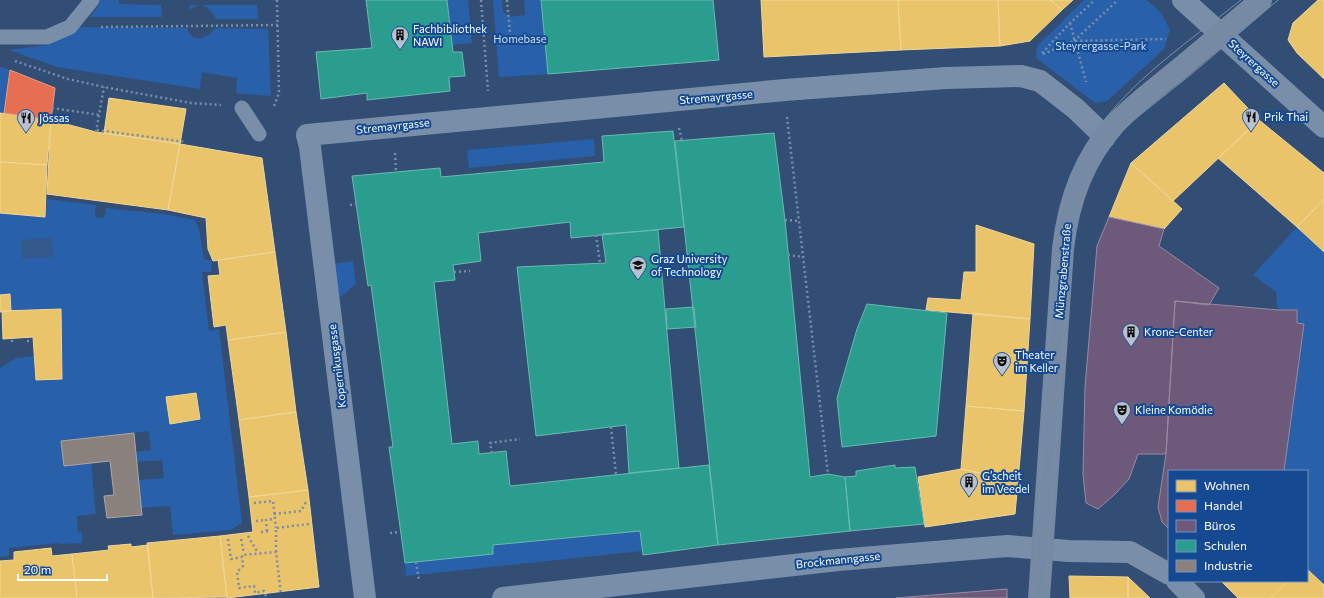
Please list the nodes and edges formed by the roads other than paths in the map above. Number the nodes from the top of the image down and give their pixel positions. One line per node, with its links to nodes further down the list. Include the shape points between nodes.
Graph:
1 (92, 0): 5 (lane, via 70,27 47,37)
2 (1184, 0): 4 (street, Steyrergasse)
3 (1262, 0): 4 (main road, Münzgrabenstraße)
4 (1221, 34): 7 (street, Steyrergasse); 10 (main road, Münzgrabenstraße, via 1137,103)
5 (0, 37)
6 (242, 108): 8 (lane)
7 (1324, 127)
8 (259, 134)
9 (307, 135): 10 (street, Stremayrgasse, via 785,90 946,78 1021,76 1040,81 1076,109); 14 (street, Kopernikusgasse)
10 (1105, 137): 11 (main road, Münzgrabenstraße, via 1084,170 1073,197 1066,226)
11 (1042, 548): 12 (street, Brockmanngasse, via 1130,552); 15 (street, Brockmanngasse, via 1007,546 838,560); 16 (main road, Münzgrabenstraße)
12 (1168, 573)
13 (1178, 582): 17 (street)
14 (365, 598)
15 (503, 598)
16 (1039, 598)
17 (1194, 598)

